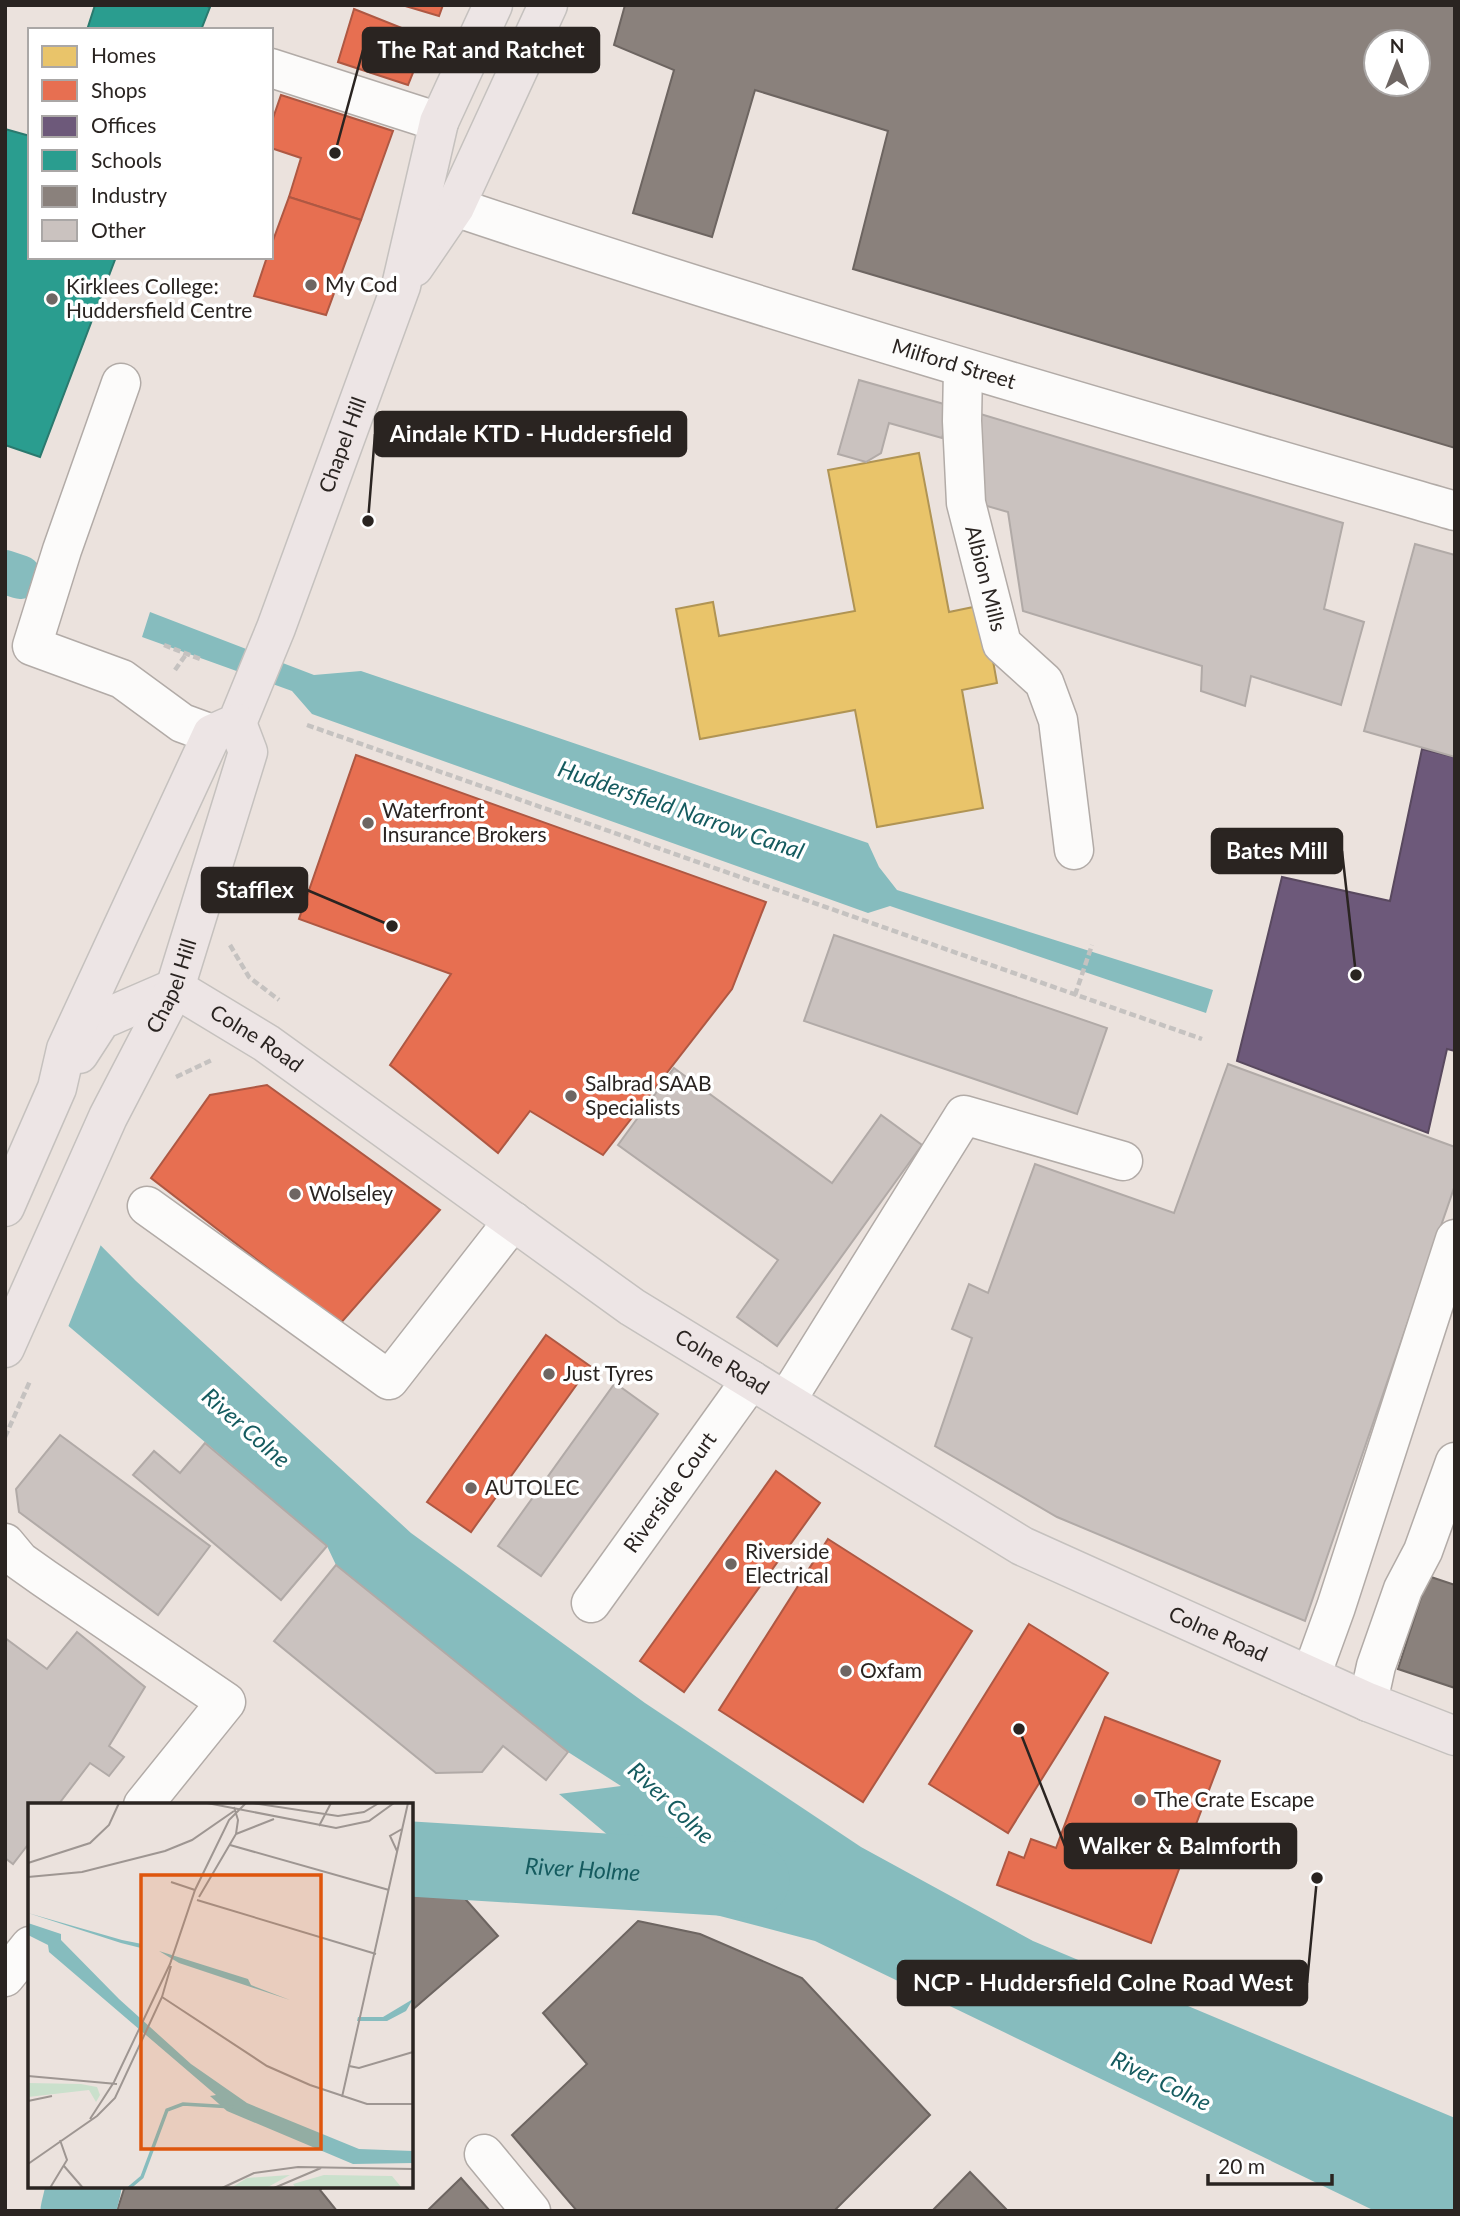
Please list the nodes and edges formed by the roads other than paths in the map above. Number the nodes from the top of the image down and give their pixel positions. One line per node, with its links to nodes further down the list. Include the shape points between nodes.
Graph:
1 (493, 5): 4 (main road, Chapel Hill)
2 (548, 5): 5 (main road, Chapel Hill)
3 (273, 69): 4 (street)
4 (439, 122): 6 (main road, Chapel Hill)
5 (456, 207): 6 (main road, Chapel Hill); 7 (street, Milford Street)
6 (401, 286): 10 (main road, Chapel Hill, via 276,628)
7 (963, 369): 9 (street, Milford Street); 11 (street, Albion Mills, via 966,503 1002,644 1044,682 1058,720)
8 (121, 383): 10 (street, via 32,646 122,679 183,723)
9 (1455, 511)
10 (229, 725): 12 (main road, Chapel Hill, via 248,752); 13 (main road, Chapel Hill, via 66,1049)
11 (1074, 850)
12 (175, 988): 13 (main road, via 101,1020); 17 (main road, Colne Road, via 266,1043); 19 (main road, Chapel Hill, via 108,1117)
13 (57, 1088): 15 (main road, Chapel Hill)
14 (1123, 1160): 21 (street, via 964,1115)
15 (5, 1206)
16 (147, 1206): 17 (street, via 389,1380)
17 (513, 1221): 20 (main road, Colne Road, via 632,1307)
18 (1455, 1239): 25 (street)
19 (5, 1348)
20 (751, 1380): 21 (main road, Colne Road); 24 (street, Riverside Court)
21 (786, 1401): 25 (main road, Colne Road, via 1022,1546)
22 (1455, 1462): 26 (street, via 1423,1551 1403,1589)
23 (10, 1556): 28 (street, via 226,1702)
24 (591, 1603)
25 (1311, 1676): 26 (main road, Colne Road)
26 (1368, 1702): 27 (main road, Colne Road)
27 (1455, 1736)
28 (145, 1803)
29 (28, 1948): 30 (street)
30 (5, 1977)
31 (484, 2154): 32 (street)
32 (531, 2211)

